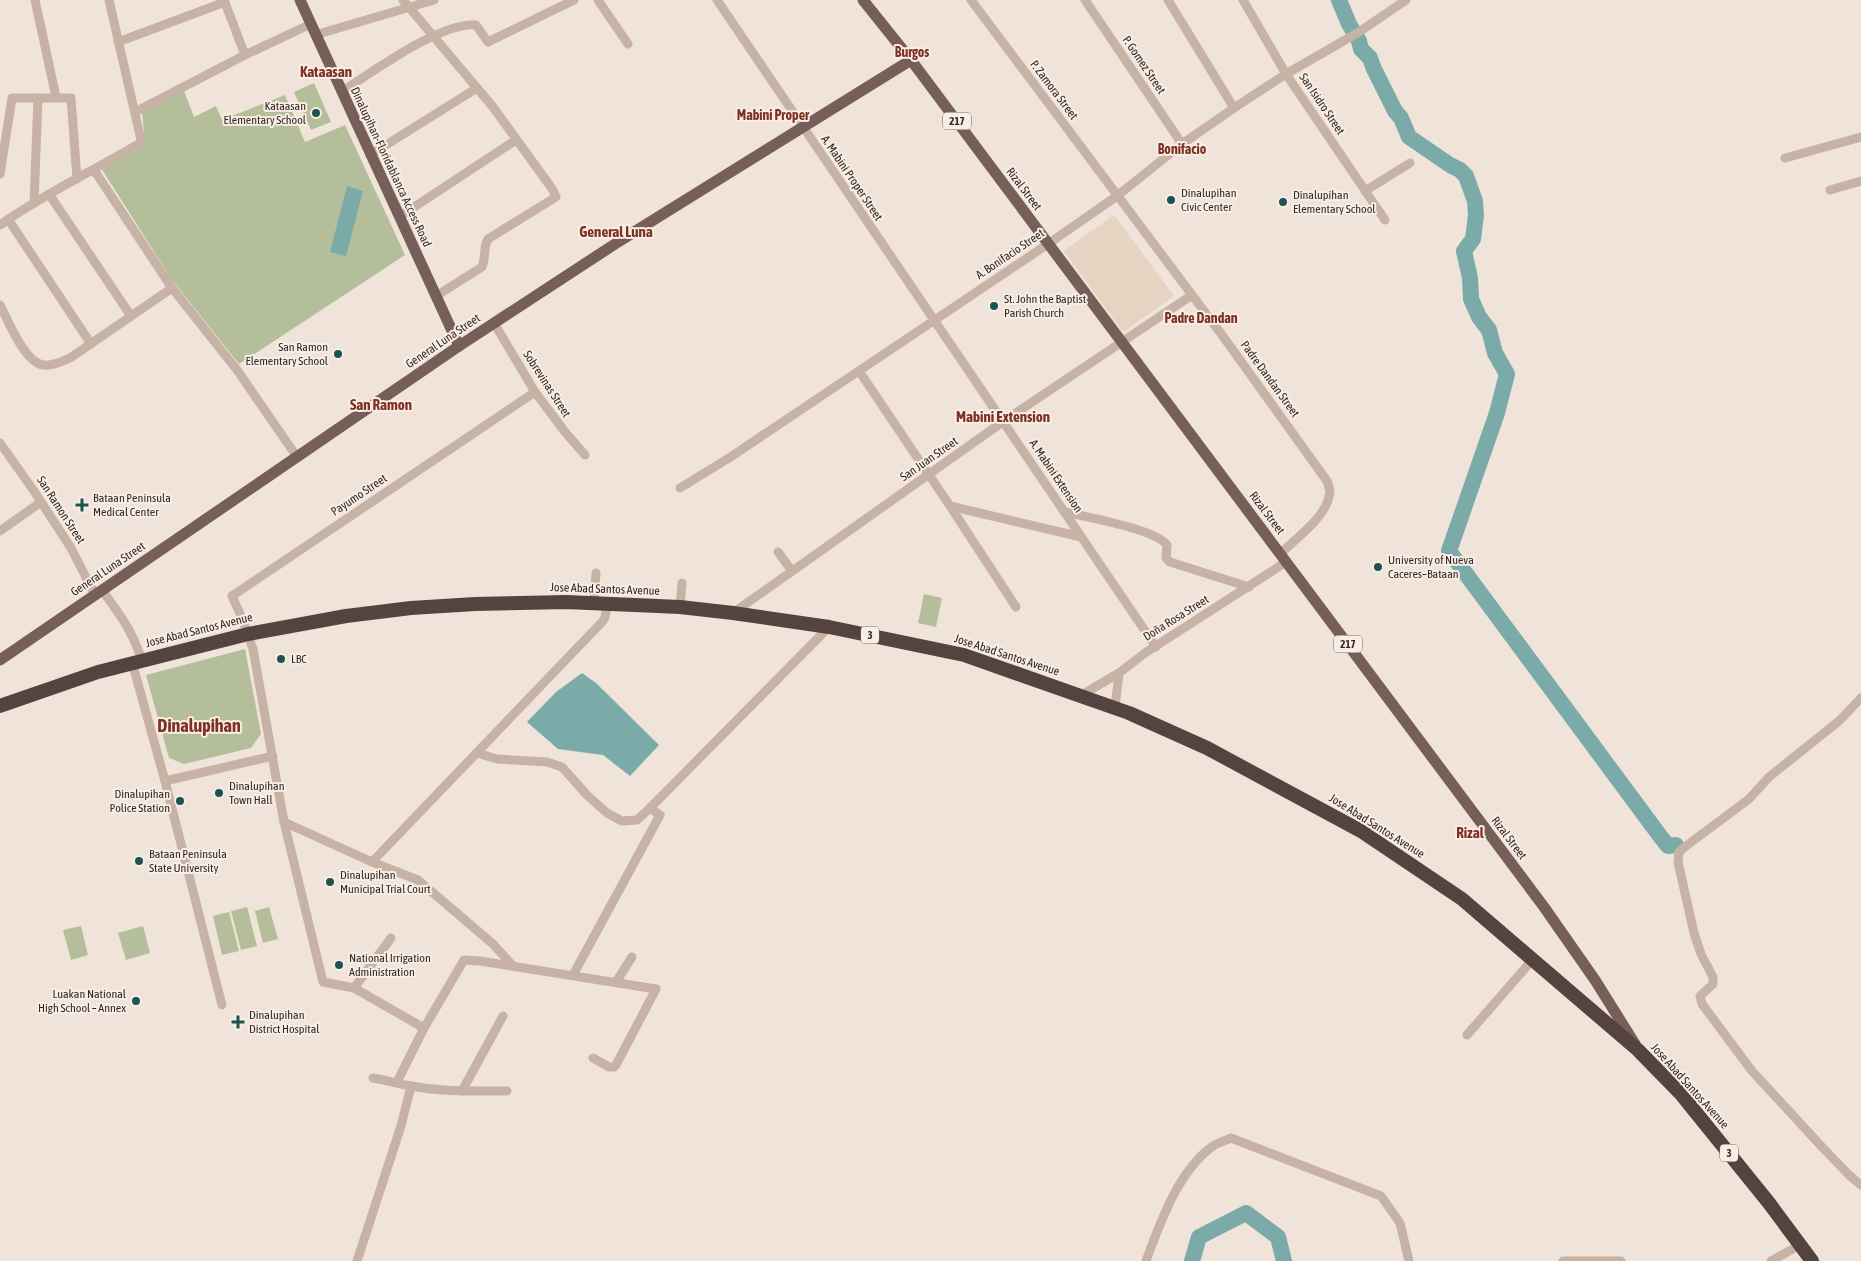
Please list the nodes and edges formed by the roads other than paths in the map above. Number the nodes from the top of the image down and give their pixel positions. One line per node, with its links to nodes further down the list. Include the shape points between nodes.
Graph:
1 (36, 0): 26 (street)
2 (109, 0): 19 (street)
3 (300, 0): 16 (main road, Dinalupihan-Floridablanca Access Road)
4 (434, 0): 15 (street)
5 (574, 0): 18 (street, via 488,42 476,25 462,25)
6 (598, 0): 20 (street)
7 (717, 0): 30 (street, A. Mabini Proper Street)
8 (863, 0): 22 (main road, Rizal Street / 217)
9 (971, 0): 44 (street, P. Zamora Street)
10 (1085, 0): 33 (street, P. Gomez Street)
11 (1168, 0): 28 (street)
12 (1243, 0): 23 (street, San Isidro Street)
13 (1406, 0): 23 (street, A. Bonifacio Street, via 1359,32)
14 (225, 1): 19 (street); 21 (street)
15 (405, 4): 17 (street); 18 (street)
16 (311, 24): 17 (main road, Dinalupihan-Floridablanca Access Road); 21 (street)
17 (316, 35): 25 (main road, Dinalupihan-Floridablanca Access Road)
18 (432, 35): 24 (street); 25 (street)
19 (118, 42): 29 (street)
20 (628, 44)
21 (246, 55): 29 (street)
22 (911, 60): 30 (main road, General Luna Street); 49 (main road, Rizal Street / 217)
23 (1286, 74): 28 (street, A. Bonifacio Street); 42 (street, San Isidro Street)
24 (477, 88): 32 (street); 34 (street)
25 (341, 92): 34 (main road, Dinalupihan-Floridablanca Access Road)
26 (56, 97): 27 (street); 39 (street, via 71,98)
27 (38, 98): 38 (street, via 12,98); 45 (street)
28 (1234, 108): 33 (street, A. Bonifacio Street)
29 (135, 112): 37 (street, via 140,143)
30 (802, 126): 55 (street, A. Mabini Proper Street); 56 (main road, General Luna Street)
31 (1861, 137): 35 (street)
32 (516, 140): 46 (street); 51 (street, via 556,197 488,239 482,267)
33 (1182, 144): 44 (street, A. Bonifacio Street)
34 (370, 155): 46 (main road, Dinalupihan-Floridablanca Access Road)
35 (1785, 158)
36 (1410, 162): 42 (street)
37 (94, 170): 39 (street); 50 (street)
38 (0, 174)
39 (78, 179): 43 (street)
40 (1861, 181): 41 (street)
41 (1830, 190)
42 (1365, 191): 47 (street, San Isidro Street)
43 (49, 194): 45 (street); 54 (street)
44 (1117, 196): 49 (street, A. Bonifacio Street); 52 (street, Padre Dandan Street)
45 (34, 202): 48 (street)
46 (400, 217): 51 (main road, Dinalupihan-Floridablanca Access Road)
47 (1385, 220)
48 (4, 222): 58 (street)
49 (1048, 244): 55 (street, A. Bonifacio Street); 57 (main road, Rizal Street / 217)
50 (172, 288): 54 (street); 65 (street, via 236,370)
51 (436, 296): 59 (main road, Dinalupihan-Floridablanca Access Road)
52 (1192, 296): 57 (street, San Juan Street); 74 (street, Padre Dandan Street, via 1327,481 1330,496 1322,513)
53 (0, 305): 58 (street, via 26,353 42,365 53,365 70,358)
54 (131, 316): 58 (street)
55 (933, 320): 60 (street, A. Bonifacio Street); 62 (street, A. Mabini Extension)
56 (494, 323): 59 (main road, General Luna Street); 61 (street, Sobrevinas Street)
57 (1122, 342): 62 (street, San Juan Street); 74 (main road, Rizal Street / 217)
58 (91, 344)
59 (459, 346): 65 (main road, General Luna Street)
60 (859, 371): 66 (street); 67 (street, A. Bonifacio Street)
61 (535, 392): 64 (street, Sobrevinas Street); 86 (street, Payumo Street, via 232,596)
62 (1004, 421): 66 (street, San Juan Street); 70 (street, A. Mabini Extension)
63 (0, 443): 68 (street, San Ramon Street)
64 (585, 456)
65 (297, 457): 79 (main road, General Luna Street)
66 (928, 474): 69 (street); 75 (street, San Juan Street)
67 (680, 488)
68 (41, 502): 71 (street); 79 (street, San Ramon Street)
69 (950, 506): 72 (street); 82 (street)
70 (1066, 512): 72 (street, A. Mabini Extension); 78 (street, via 1159,538 1166,545 1166,558 1170,562)
71 (0, 531)
72 (1081, 537): 87 (street, A. Mabini Extension)
73 (778, 552): 75 (street)
74 (1283, 558): 78 (street, Doña Rosa Street); 112 (main road, Rizal Street / 217, via 1567,939)
75 (792, 570): 84 (street, San Juan Street)
76 (596, 573): 80 (street)
77 (682, 582): 83 (street)
78 (1249, 587): 87 (street, Doña Rosa Street)
79 (99, 592): 88 (main road, General Luna Street); 89 (street, San Ramon Street, via 126,621 134,636)
80 (594, 603): 81 (highway, Jose Abad Santos Avenue / 3); 86 (highway, Jose Abad Santos Avenue / 3, via 411,608 318,620)
81 (608, 603): 83 (highway, Jose Abad Santos Avenue / 3); 95 (street, via 603,621)
82 (1016, 606)
83 (680, 607): 84 (highway, Jose Abad Santos Avenue / 3)
84 (733, 613): 85 (highway, Jose Abad Santos Avenue / 3)
85 (829, 627): 91 (highway, Jose Abad Santos Avenue / 3, via 964,655); 98 (street)
86 (248, 634): 89 (highway, Jose Abad Santos Avenue / 3); 96 (street)
87 (1156, 647): 90 (street, Doña Rosa Street)
88 (0, 660)
89 (137, 661): 93 (highway, Jose Abad Santos Avenue / 3); 97 (street, San Ramon Street)
90 (1118, 673): 91 (street, Doña Rosa Street); 94 (street)
91 (1080, 696): 94 (highway, Jose Abad Santos Avenue / 3)
92 (1861, 698): 119 (street, via 1839,721 1769,777 1749,799 1679,852 1678,862 1698,946 1713,977 1713,984 1700,996 1702,1004 1752,1071)
93 (0, 706)
94 (1115, 708): 103 (highway, Jose Abad Santos Avenue / 3, via 1207,748 1361,831 1462,899)
95 (477, 753): 98 (street, via 497,759 547,762 562,767 607,813 622,821 637,820); 100 (street)
96 (273, 756): 97 (street); 99 (street)
97 (166, 781): 108 (street, San Ramon Street)
98 (650, 808): 105 (street, via 660,815)
99 (284, 822): 100 (street); 107 (street, via 322,982)
100 (372, 862): 104 (street, via 418,880 493,944)
101 (391, 938): 107 (street)
102 (632, 957): 106 (street)
103 (1533, 959): 111 (street); 112 (highway, Jose Abad Santos Avenue / 3)
104 (513, 966): 105 (street); 110 (street, via 464,960)
105 (572, 975): 106 (street)
106 (616, 982): 113 (street, via 656,989 616,1065 609,1068)
107 (354, 988): 110 (street)
108 (222, 1006)
109 (503, 1016): 117 (street)
110 (424, 1028): 115 (street)
111 (1466, 1035)
112 (1638, 1050): 120 (highway, Jose Abad Santos Avenue / 3, via 1681,1094)
113 (593, 1058)
114 (373, 1078): 115 (street)
115 (397, 1082): 116 (street)
116 (411, 1086): 117 (street); 121 (street)
117 (462, 1091): 118 (street)
118 (506, 1091)
119 (1861, 1185)
120 (1800, 1245): 126 (street); 127 (highway, Jose Abad Santos Avenue / 3)
121 (357, 1261)
122 (1146, 1261): 123 (street, via 1163,1214 1191,1168 1214,1145 1231,1138 1381,1196 1400,1223)
123 (1409, 1261)
124 (1563, 1261): 125 (street)
125 (1621, 1261)
126 (1771, 1261)
127 (1812, 1261)

